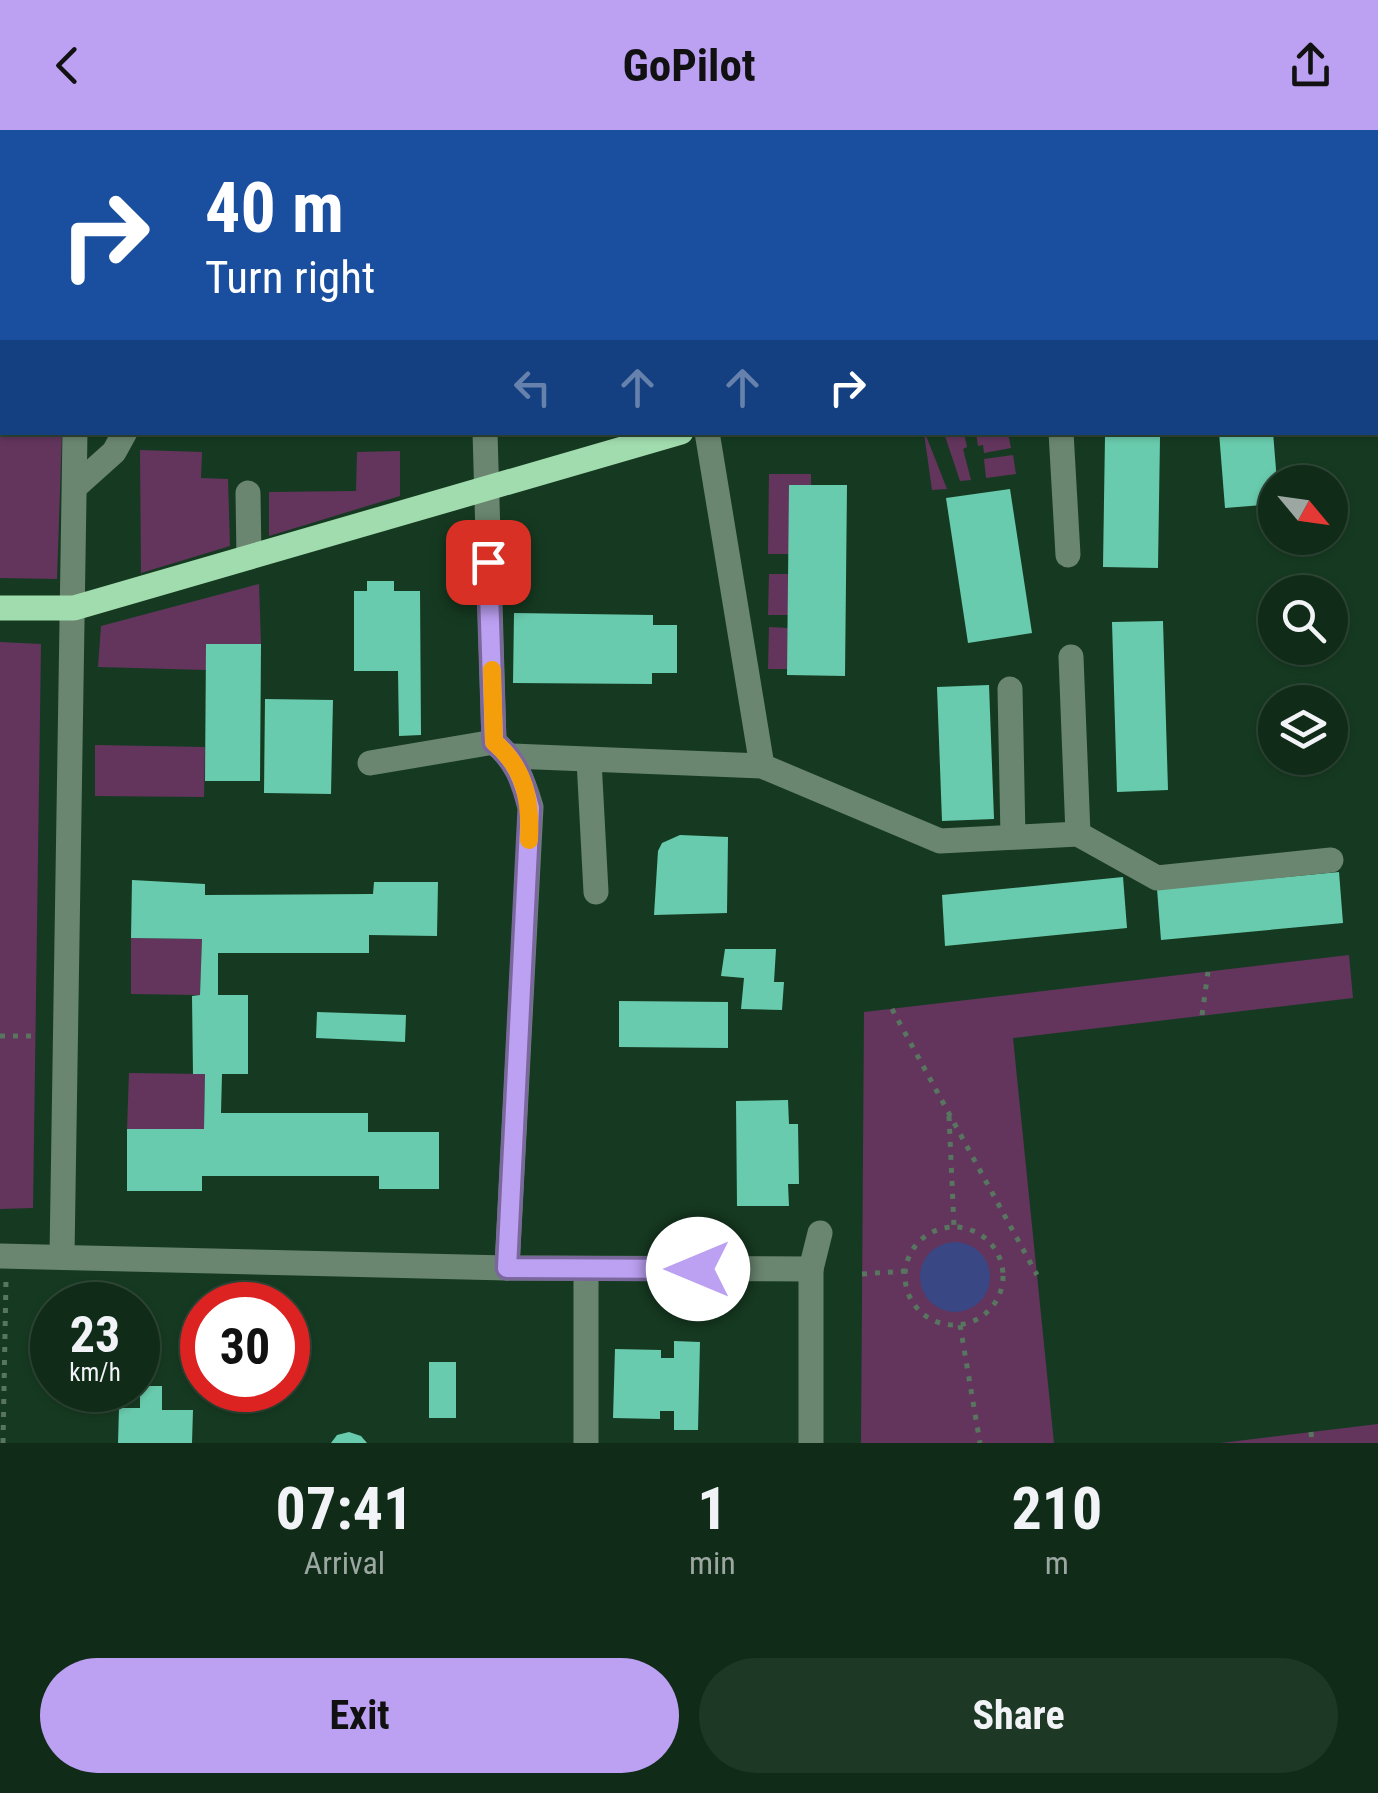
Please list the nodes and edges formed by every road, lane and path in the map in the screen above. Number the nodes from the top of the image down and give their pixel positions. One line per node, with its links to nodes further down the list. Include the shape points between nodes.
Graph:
1 (75, 435): 7 (street)
2 (123, 435): 7 (street)
3 (485, 435): 8 (street)
4 (671, 435): 8 (main road)
5 (707, 435): 19 (street)
6 (1060, 435): 10 (street)
7 (75, 487): 13 (street)
8 (485, 489): 11 (main road); 16 (street)
9 (248, 493): 11 (street)
10 (1068, 555)
11 (249, 557): 13 (main road)
12 (0, 608): 13 (main road)
13 (74, 608): 33 (street)
14 (1071, 657): 20 (street)
15 (1010, 689): 21 (street)
16 (503, 749): 17 (street); 18 (street); 34 (street, via 524,781 530,808)
17 (589, 760): 19 (street); 23 (street)
18 (370, 763)
19 (762, 766): 21 (street, via 940,842)
20 (1078, 834): 21 (street); 22 (street, via 1157,878)
21 (1013, 837)
22 (1331, 860)
23 (596, 892)
24 (1208, 972): 26 (path)
25 (892, 1009): 29 (path)
26 (1202, 1016)
27 (0, 1036): 28 (path)
28 (35, 1036)
29 (949, 1113): 30 (path); 39 (path)
30 (954, 1227): 37 (path, via 924,1237); 40 (path, via 984,1237 1002,1264 1003,1281 989,1310)
31 (820, 1233): 36 (street)
32 (3, 1256): 33 (street); 42 (path)
33 (62, 1256): 34 (street)
34 (507, 1268): 35 (street)
35 (586, 1268): 36 (street); 43 (street)
36 (811, 1269): 44 (street)
37 (906, 1271): 38 (path); 40 (path, via 917,1308)
38 (862, 1274)
39 (1037, 1275)
40 (960, 1325): 45 (path)
41 (1311, 1432): 46 (path)
42 (4, 1443)
43 (586, 1443)
44 (811, 1443)
45 (980, 1443)
46 (1312, 1443)

